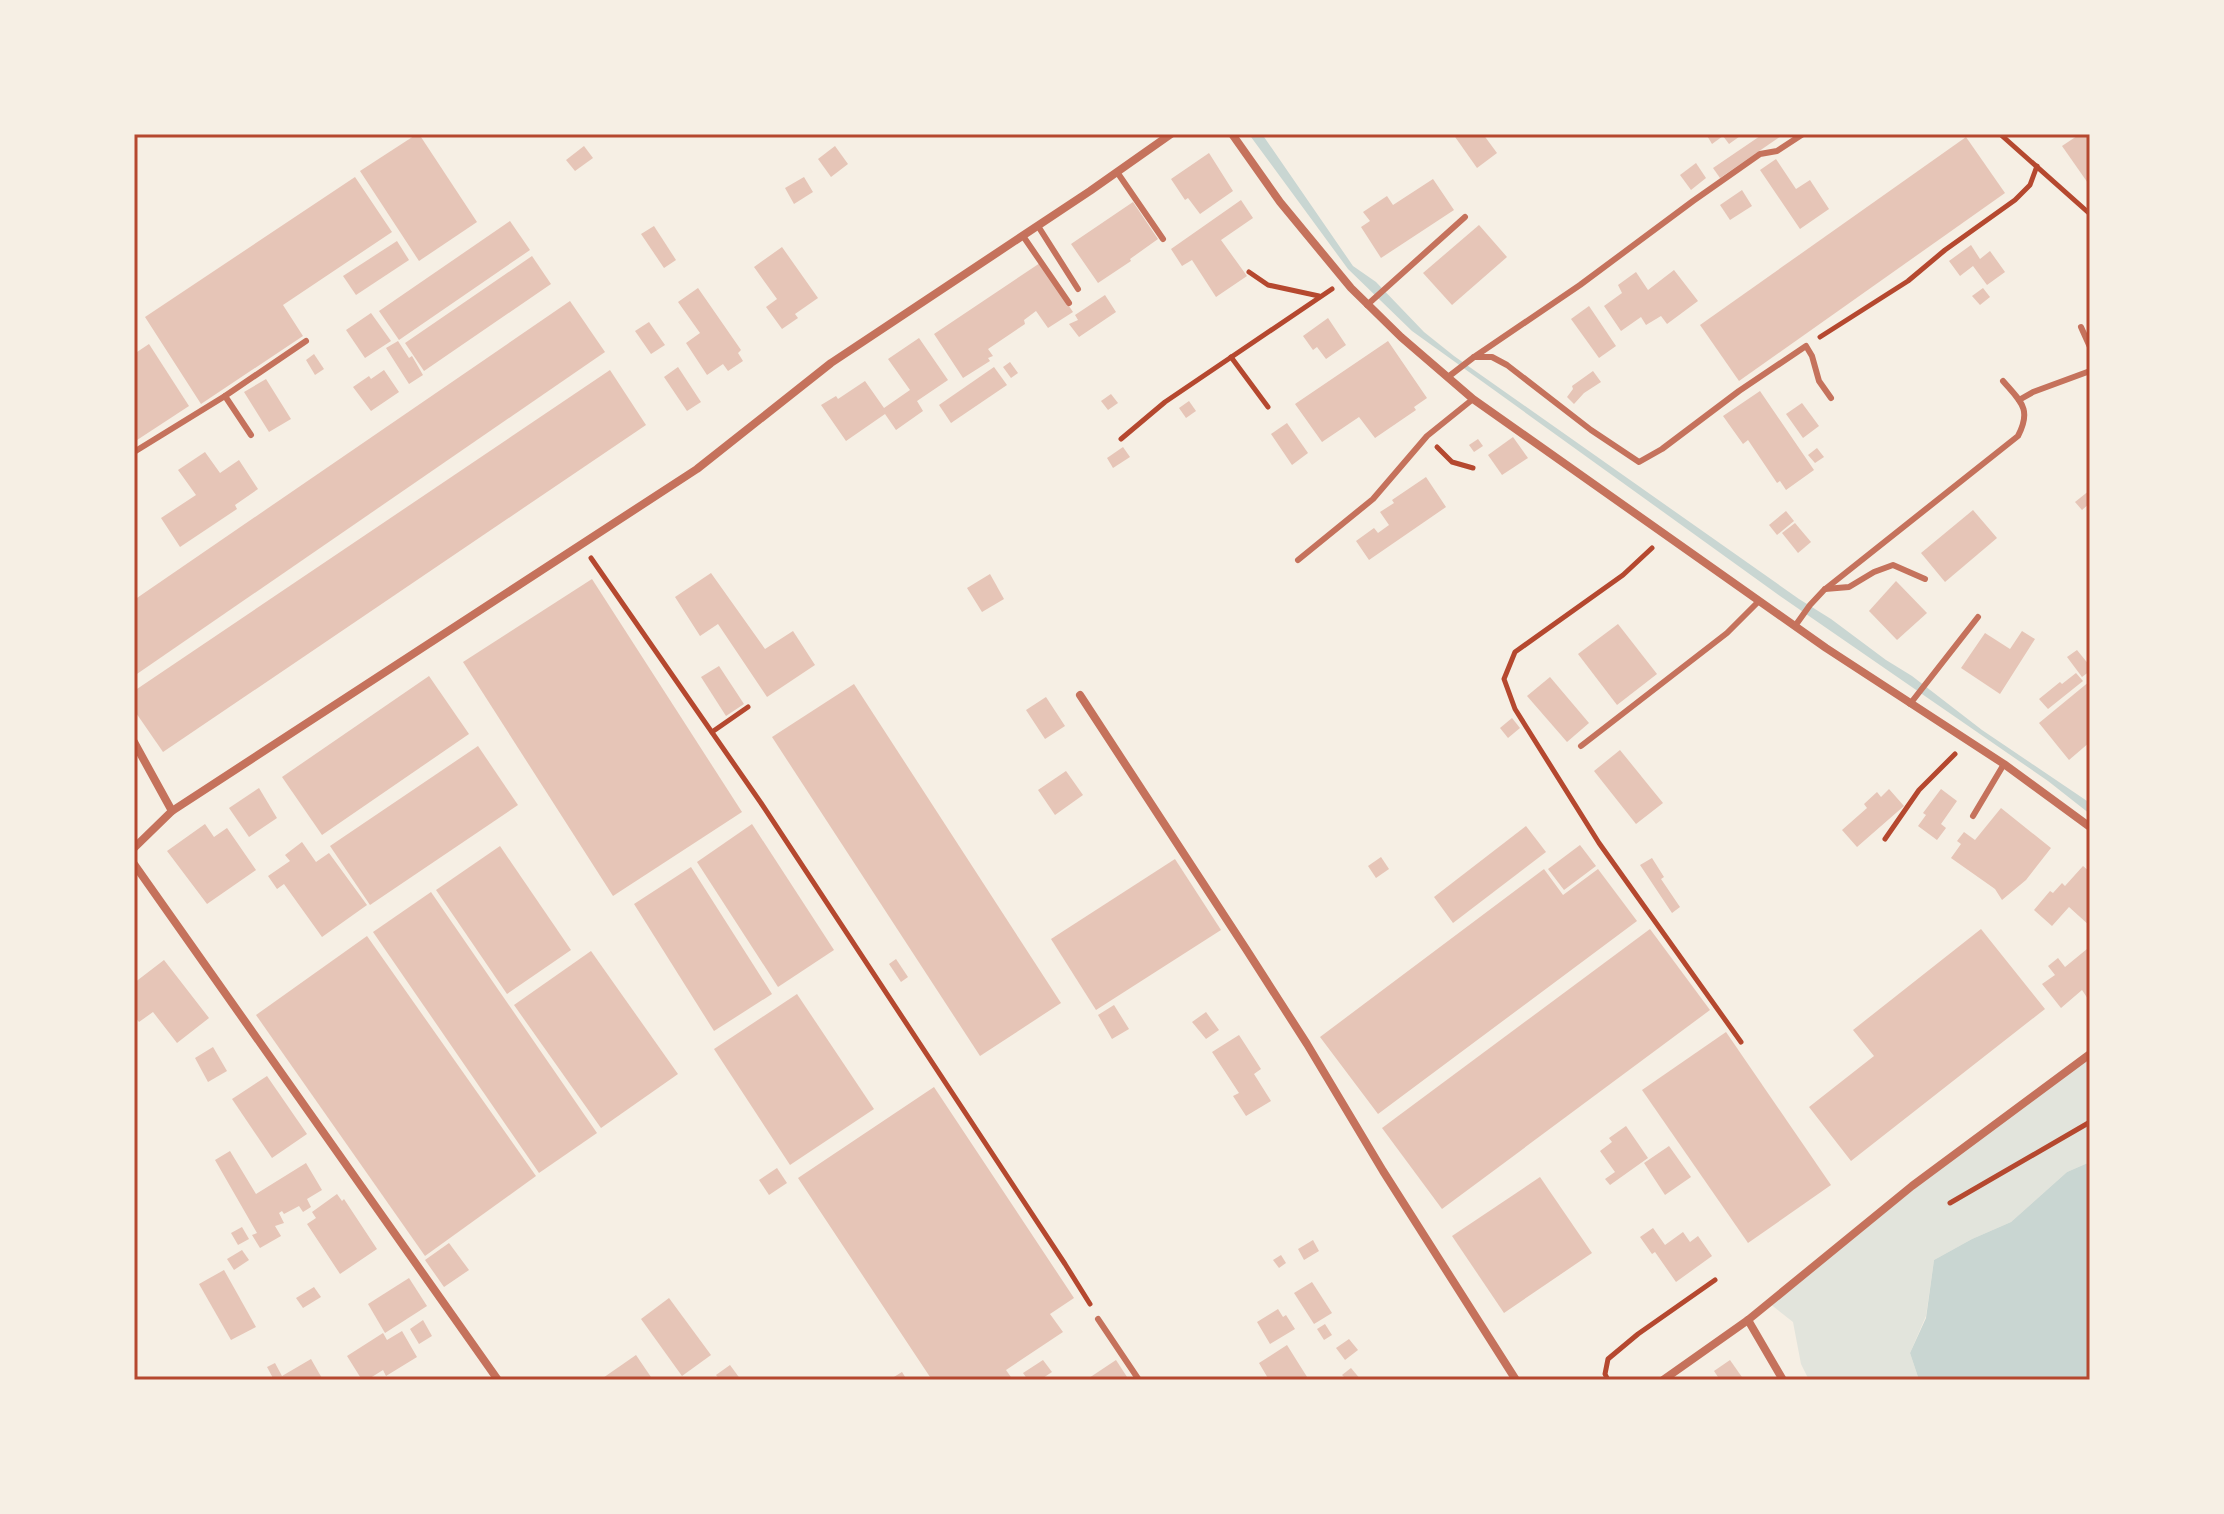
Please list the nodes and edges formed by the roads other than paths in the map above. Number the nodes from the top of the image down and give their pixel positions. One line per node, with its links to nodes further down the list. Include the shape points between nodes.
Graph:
1 (1171, 134): 4 (street)
2 (1232, 134): 11 (street, via 1280,202)
3 (1803, 134): 15 (lane, via 1777,151 1760,154)
4 (1117, 172): 6 (street); 8 (lane)
5 (1465, 217): 11 (lane)
6 (1038, 226): 7 (street); 9 (lane)
7 (1023, 236): 10 (lane); 36 (street, via 831,363 697,469)
8 (1163, 239)
9 (1078, 289)
10 (1069, 303)
11 (1367, 305): 17 (street)
12 (2081, 327): 14 (lane)
13 (306, 341): 19 (lane)
14 (2090, 347)
15 (1474, 357): 17 (lane); 20 (lane, via 1492,357 1507,365 1639,462 1806,346)
16 (2090, 371): 22 (lane)
17 (1448, 377): 21 (street)
18 (2003, 381): 22 (lane)
19 (225, 396): 23 (lane); 24 (lane)
20 (1831, 398)
21 (1473, 399): 25 (lane, via 1427,436 1373,499); 28 (street)
22 (2019, 400): 27 (lane, via 2026,420 2018,436)
23 (251, 435)
24 (134, 452)
25 (1298, 560)
26 (1925, 579): 27 (lane, via 1893,565 1849,587)
27 (1824, 590): 30 (lane)
28 (1759, 601): 30 (street); 34 (lane, via 1727,633)
29 (1978, 617): 32 (lane)
30 (1795, 626): 32 (street)
31 (1080, 695): 46 (street, via 1307,1044)
32 (1910, 704): 35 (street)
33 (134, 742): 36 (street)
34 (1581, 746)
35 (2004, 764): 37 (lane); 38 (street)
36 (172, 811): 39 (street)
37 (1973, 816)
38 (2089, 826)
39 (134, 848)
40 (134, 864): 44 (street)
41 (2090, 1054): 43 (street, via 1912,1186)
42 (1098, 1319): 45 (lane)
43 (1748, 1320): 47 (street); 48 (street)
44 (498, 1380)
45 (1139, 1380)
46 (1516, 1380)
47 (1663, 1380)
48 (1783, 1380)

